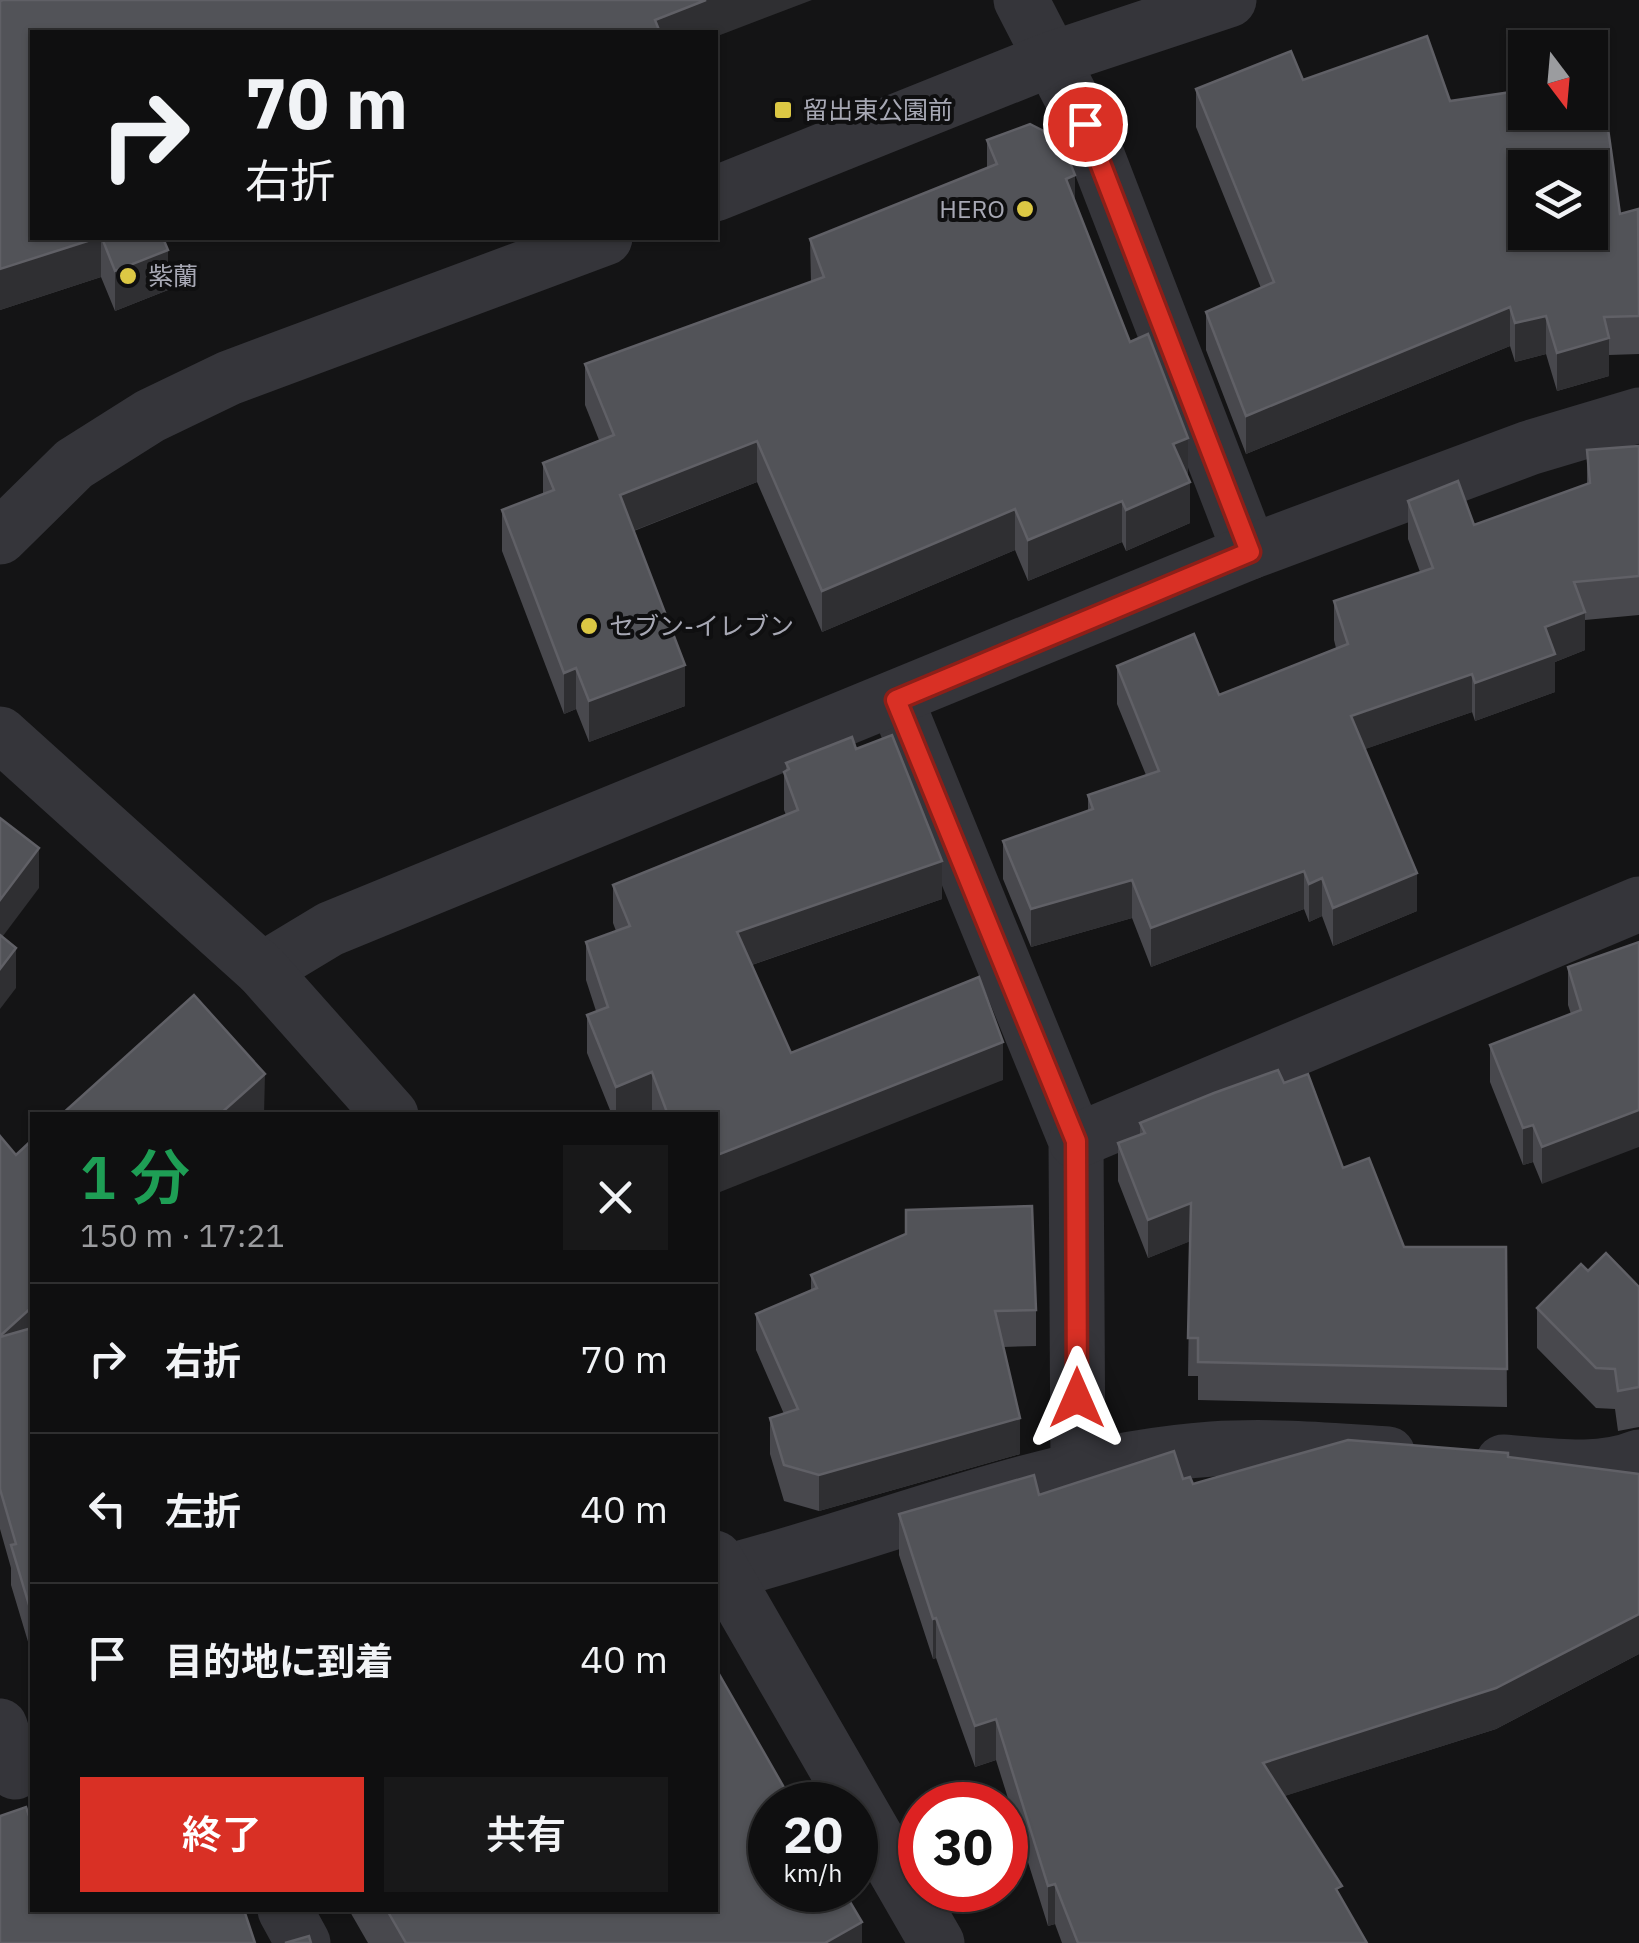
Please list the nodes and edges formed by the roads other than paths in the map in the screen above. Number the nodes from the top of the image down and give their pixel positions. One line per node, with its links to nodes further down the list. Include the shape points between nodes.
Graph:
1 (1021, 0): 3 (street)
2 (1229, 0): 3 (street)
3 (1054, 58): 4 (street); 8 (street)
4 (718, 193)
5 (600, 240): 7 (street, via 230,378 150,416 74,464)
6 (1639, 414): 8 (street)
7 (0, 538)
8 (1250, 552): 9 (street)
9 (896, 700): 12 (street, via 330,928); 14 (street)
10 (0, 734): 12 (street)
11 (1639, 904): 14 (street)
12 (262, 970): 13 (street)
13 (388, 1112)
14 (1076, 1141): 16 (street)
15 (1639, 1457): 16 (street, via 1571,1466 1210,1449)
16 (1078, 1471): 17 (street)
17 (718, 1569): 20 (street)
18 (286, 1912): 19 (street)
19 (304, 1943)
20 (937, 1943)

